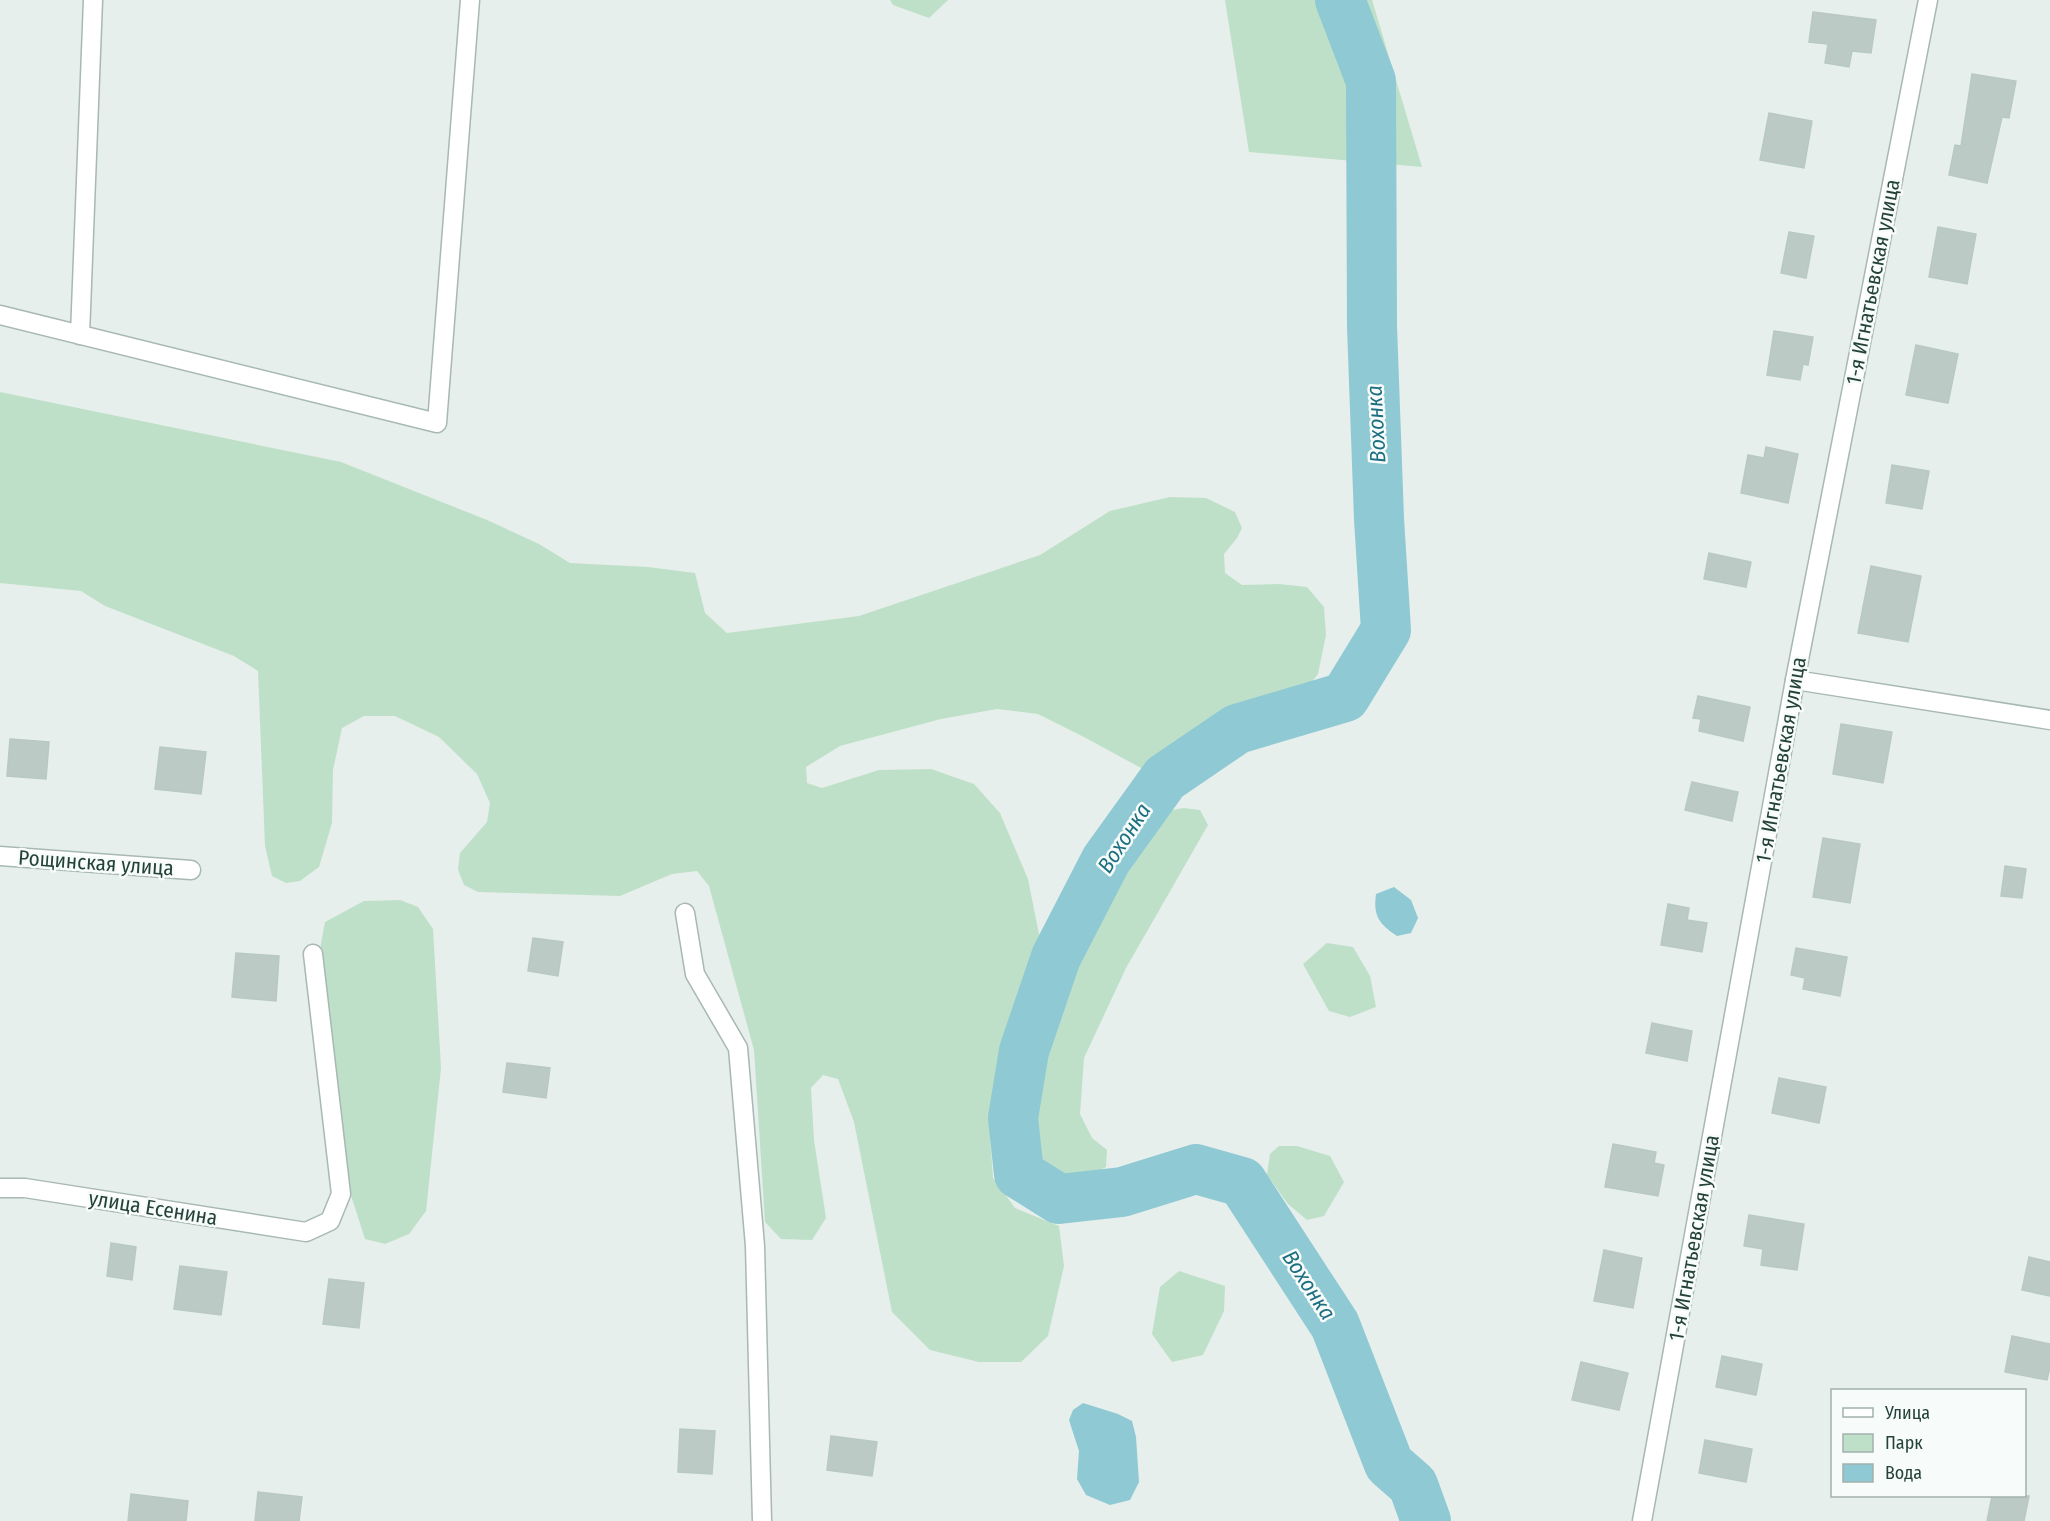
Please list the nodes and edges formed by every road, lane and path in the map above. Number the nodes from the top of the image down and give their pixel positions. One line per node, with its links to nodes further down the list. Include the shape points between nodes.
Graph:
1 (93, 0): 5 (street)
2 (470, 0): 5 (street, via 436,423)
3 (1928, 0): 6 (street, 1-я Игнатьевская улица)
4 (0, 315): 5 (street)
5 (80, 335)
6 (1795, 680): 7 (street); 14 (street, 1-я Игнатьевская улица)
7 (2050, 720)
8 (0, 856): 9 (street, Рощинская улица)
9 (191, 870)
10 (685, 913): 13 (street, via 695,974 738,1048 755,1246)
11 (313, 954): 12 (street, улица Есенина, via 341,1194 330,1221 306,1232 25,1188)
12 (0, 1188)
13 (762, 1521)
14 (1642, 1521)

